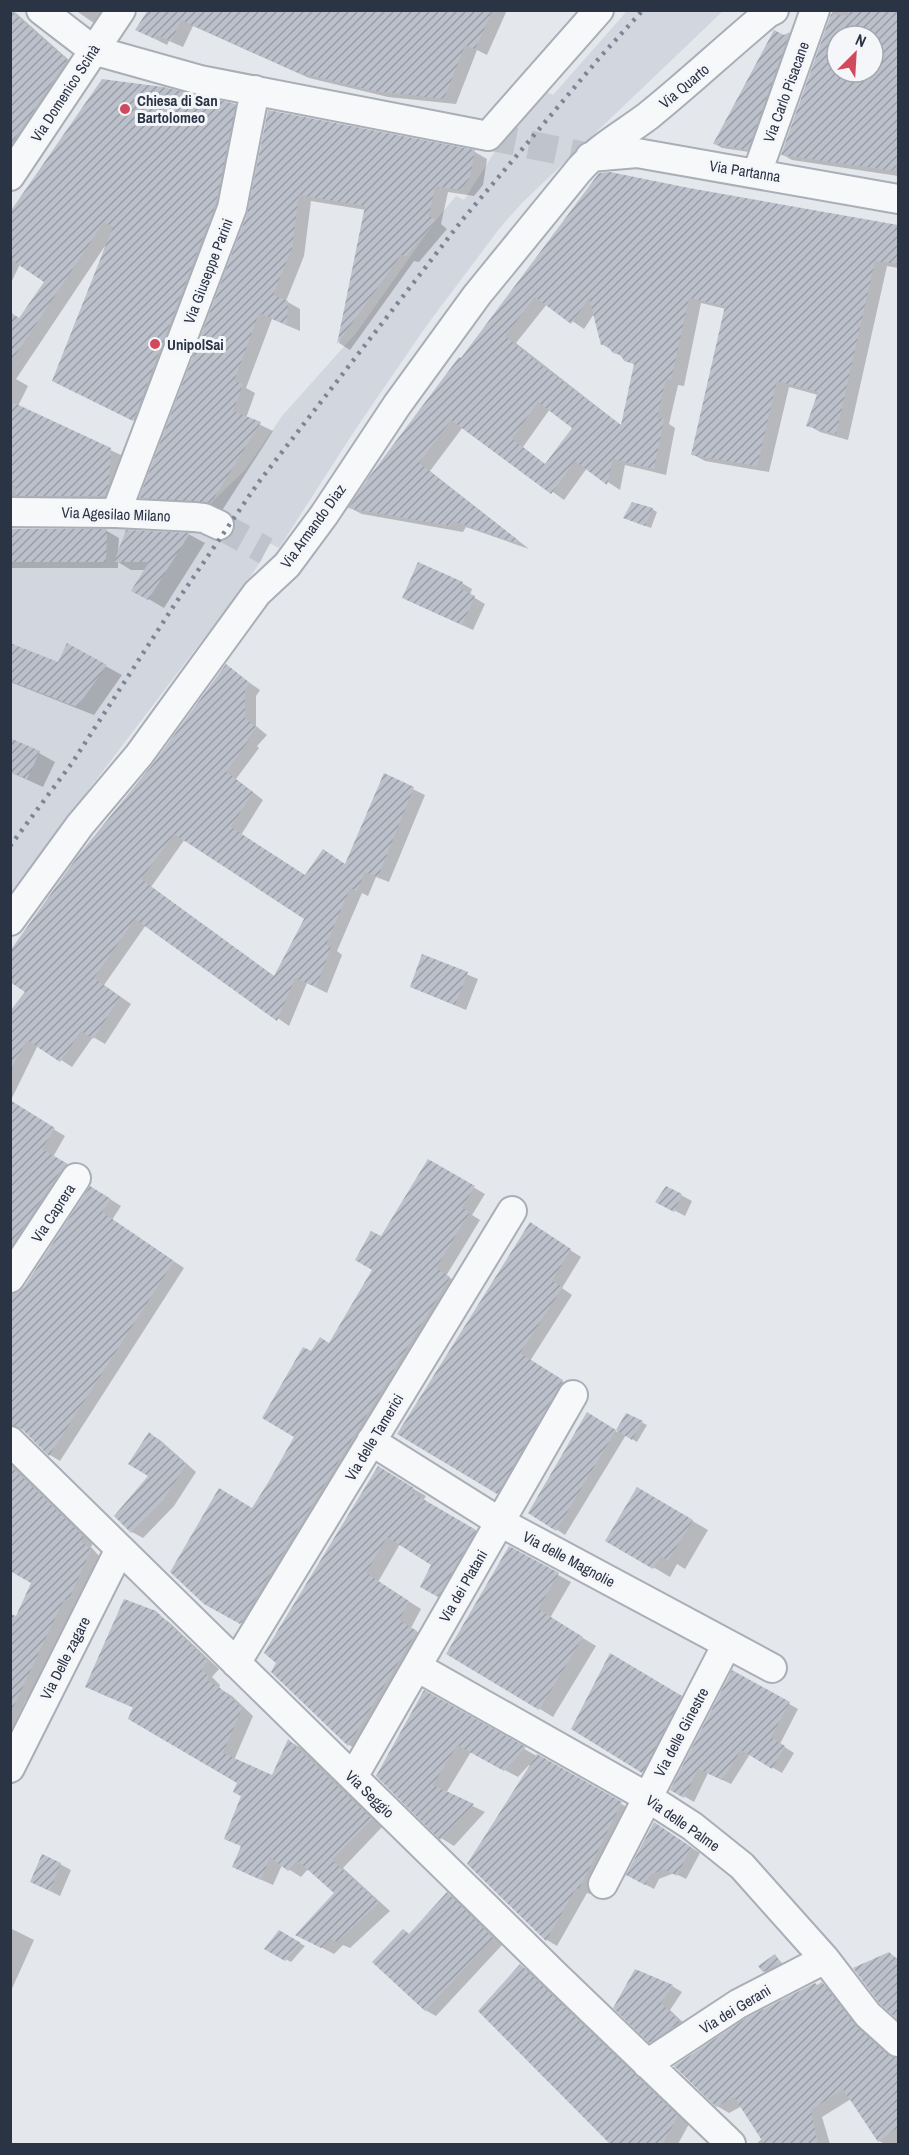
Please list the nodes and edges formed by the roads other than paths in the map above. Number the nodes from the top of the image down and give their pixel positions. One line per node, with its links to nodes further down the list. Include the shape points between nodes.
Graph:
1 (41, 10): 6 (street)
2 (121, 10): 6 (street, Via Domenico Scinà)
3 (599, 10): 7 (street, via 488,136)
4 (774, 10): 8 (street, Via Quarto, via 646,117)
5 (815, 10): 9 (street, Via Carlo Pisacane)
6 (93, 50): 7 (street, via 200,80); 10 (street, Via Domenico Scinà)
7 (255, 90): 13 (street, Via Giuseppe Parini, via 232,208)
8 (590, 157): 9 (street, Via Partanna, via 637,153); 15 (street, Via Armando Diaz, via 477,295 324,515 276,558 257,593 139,755 80,825)
9 (757, 173): 11 (street, Via Partanna)
10 (10, 176)
11 (896, 192)
12 (10, 512): 13 (street, Via Agesilao Milano)
13 (116, 513): 14 (street, Via Agesilao Milano, via 204,518)
14 (219, 525)
15 (10, 921)
16 (76, 1178): 18 (street, Via Caprera)
17 (512, 1210): 20 (street, Via delle Tamerici)
18 (10, 1278)
19 (573, 1395): 22 (street, Via dei Platani)
20 (371, 1441): 22 (street, Via delle Magnolie); 25 (street, Via delle Tamerici)
21 (10, 1442): 23 (street, Via Seggio)
22 (500, 1522): 24 (street, Via delle Magnolie); 26 (street, Via dei Platani)
23 (120, 1549): 25 (street, Via Seggio); 28 (street, Via Delle zagare)
24 (728, 1644): 27 (street, Via delle Magnolie); 30 (street, Via delle Ginestre)
25 (236, 1663): 29 (street, Via Seggio)
26 (417, 1667): 29 (street, Via dei Platani); 30 (street, Via delle Palme)
27 (772, 1668)
28 (10, 1768)
29 (353, 1777): 34 (street, Via Seggio)
30 (647, 1797): 31 (street, Via delle Ginestre); 32 (street, Via delle Palme, via 742,1866)
31 (603, 1884)
32 (825, 1959): 33 (street, Via delle Palme, via 868,2015); 34 (street, Via dei Gerani, via 738,2004)
33 (898, 2042)
34 (647, 2064): 35 (street, Via Seggio)
35 (731, 2145)

